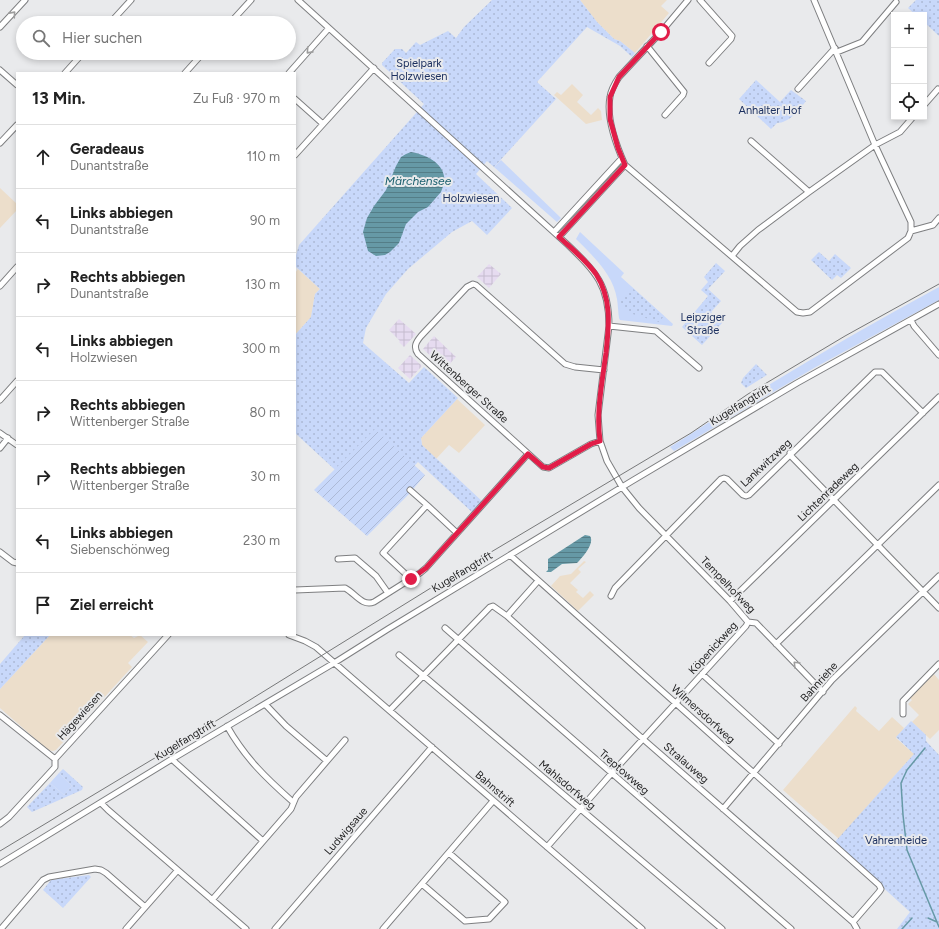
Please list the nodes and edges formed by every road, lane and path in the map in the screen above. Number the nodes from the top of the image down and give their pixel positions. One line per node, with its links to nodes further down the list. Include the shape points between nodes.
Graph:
1 (25, 0): 11 (street, one-way to 1)
2 (131, 0): 9 (street)
3 (251, 0): 10 (street)
4 (298, 0): 12 (street)
5 (688, 0): 13 (street)
6 (700, 0): 17 (street, via 732,36)
7 (814, 0): 14 (street)
8 (896, 2): 14 (street, via 862,42)
9 (116, 16)
10 (236, 16)
11 (0, 27)
12 (329, 28): 18 (street); 22 (street, one-way to 22)
13 (647, 46): 28 (street, via 684,92); 36 (street, via 619,77 610,97 610,119)
14 (836, 50): 24 (street); 34 (street)
15 (77, 60): 20 (street)
16 (197, 60): 21 (street)
17 (710, 63)
18 (374, 68): 30 (street); 41 (street)
19 (0, 70): 23 (street)
20 (66, 72)
21 (186, 72)
22 (290, 72)
23 (16, 85)
24 (798, 89)
25 (938, 89): 27 (street)
26 (296, 100): 30 (street)
27 (927, 102)
28 (666, 114)
29 (910, 120): 34 (street, via 900,132)
30 (323, 124): 35 (street)
31 (16, 126): 33 (street)
32 (751, 141): 38 (street)
33 (0, 143)
34 (875, 144): 38 (street); 40 (street, via 911,222)
35 (296, 154)
36 (622, 158): 37 (street); 41 (street)
37 (625, 165): 42 (street); 43 (street)
38 (809, 192): 43 (street, via 754,234)
39 (939, 218): 40 (street, via 933,225)
40 (911, 231): 43 (street, via 908,238 810,312 803,313 797,312)
41 (554, 232): 42 (street)
42 (559, 237): 48 (street, via 589,265 600,281 608,304)
43 (732, 256)
44 (16, 268): 45 (street)
45 (0, 286)
46 (939, 304): 47 (street, Kugelfangtrift)
47 (911, 320): 49 (street); 64 (street, Kugelfangtrift, via 797,383)
48 (609, 326): 50 (street, via 656,331); 51 (street)
49 (939, 355)
50 (699, 368)
51 (604, 370): 58 (street, via 598,415); 61 (street, Wittenberger Straße, via 566,364 473,284 467,287 421,336 415,344 418,354)
52 (16, 382): 54 (street)
53 (939, 397): 55 (street, Lichtenradeweg)
54 (0, 400)
55 (922, 413): 62 (street, Lankwitzweg, via 882,372 875,372); 66 (street, Lichtenradeweg)
56 (0, 433): 57 (street)
57 (8, 438): 59 (street); 60 (street)
58 (600, 441): 61 (street, Wittenberger Straße, via 549,468 543,467); 64 (street, via 607,461)
59 (16, 444)
60 (0, 448)
61 (528, 454): 68 (street)
62 (790, 454): 66 (street); 69 (street, Lankwitzweg, via 749,495 743,495 727,479 721,479)
63 (939, 485): 70 (street)
64 (622, 487): 69 (street, Tempelhofweg); 72 (street, Kugelfangtrift)
65 (410, 490): 67 (street)
66 (834, 500): 70 (street); 82 (street, Lichtenradeweg)
67 (427, 505): 68 (street); 76 (street, via 383,553)
68 (457, 533): 76 (street, via 426,568)
69 (665, 535): 81 (street, Lankwitzweg, via 615,588); 82 (street, Tempelhofweg)
70 (878, 545): 79 (street); 90 (street)
71 (0, 552): 74 (street)
72 (510, 555): 77 (street, Wilmersdorfweg); 92 (street, Kugelfangtrift)
73 (338, 559): 80 (street, via 355,558 376,576)
74 (16, 564)
75 (939, 576): 79 (street, Bahnriehe)
76 (411, 579): 80 (street)
77 (538, 581): 84 (street); 98 (street, Wilmersdorfweg)
78 (296, 590): 80 (street, via 345,588 369,604)
79 (923, 592): 83 (street); 96 (street, Bahnriehe, via 832,680)
80 (388, 593)
81 (611, 596)
82 (730, 601): 85 (street, Tempelhofweg)
83 (939, 608)
84 (507, 616): 89 (street, Stralauweg, via 493,606); 103 (street, Stralauweg)
85 (748, 622): 90 (street, Tempelhofweg, via 756,623); 94 (street, Köpenickweg)
86 (445, 628): 89 (street, Treptowweg)
87 (167, 636): 107 (street, Hägewiesen)
88 (291, 636): 92 (street, via 311,644)
89 (459, 640): 95 (street); 111 (street, Treptowweg)
90 (776, 644): 96 (street, Tempelhofweg, one-way to 90)
91 (399, 655): 95 (street, Mahlsdorfweg)
92 (334, 663): 97 (street, Kugelfangtrift); 99 (street, Bahnstrift)
93 (939, 664): 100 (street, via 903,701)
94 (702, 674): 98 (street, Köpenickweg); 105 (street)
95 (424, 676): 99 (street); 115 (street, Mahlsdorfweg)
96 (823, 692): 105 (street, Bahnriehe)
97 (265, 704): 102 (street, Kugelfangtrift); 109 (street)
98 (676, 704): 103 (street, Köpenickweg); 110 (street, Wilmersdorfweg)
99 (390, 710): 106 (street, Bahnstrift)
100 (903, 714)
101 (0, 715): 107 (street)
102 (228, 726): 108 (street, Kugelfangtrift); 113 (street, via 237,744 256,768)
103 (643, 739): 111 (street, Köpenickweg); 116 (street, Stralauweg)
104 (345, 740): 109 (street)
105 (779, 744): 110 (street, Bahnriehe)
106 (432, 747): 112 (street, Bahnstrift); 130 (street, Ludwigsaue)
107 (55, 759): 117 (street, Hägewiesen, via 55,766)
108 (172, 759): 114 (street, Kugelfangtrift); 118 (street)
109 (327, 761): 113 (street)
110 (754, 773): 116 (street, Bahnriehe); 126 (street, Wilmersdorfweg, via 881,888)
111 (611, 774): 115 (street, Köpenickweg); 134 (street, Treptowweg)
112 (494, 801): 119 (street, Bahnstrift); 120 (street)
113 (293, 802): 118 (street, via 291,809)
114 (101, 803): 121 (street, Kugelfangtrift); 122 (street)
115 (580, 809): 119 (street, Köpenickweg); 133 (street, Mahlsdorfweg)
116 (723, 809): 126 (street, Stralauweg)
117 (0, 824)
118 (263, 841): 124 (street)
119 (547, 847): 132 (street, Bahnstrift)
120 (449, 853): 123 (street); 123 (street, via 505,902 489,919 465,921)
121 (0, 864)
122 (177, 871): 124 (street); 125 (street)
123 (422, 884): 131 (street)
124 (212, 900): 129 (street)
125 (145, 907): 127 (street, via 106,873 95,869 44,880); 128 (street)
126 (853, 922): 135 (street, Stralauweg)
127 (1, 929)
128 (126, 929)
129 (246, 929)
130 (275, 929)
131 (383, 929)
132 (642, 929)
133 (722, 929)
134 (791, 929)
135 (857, 929)

